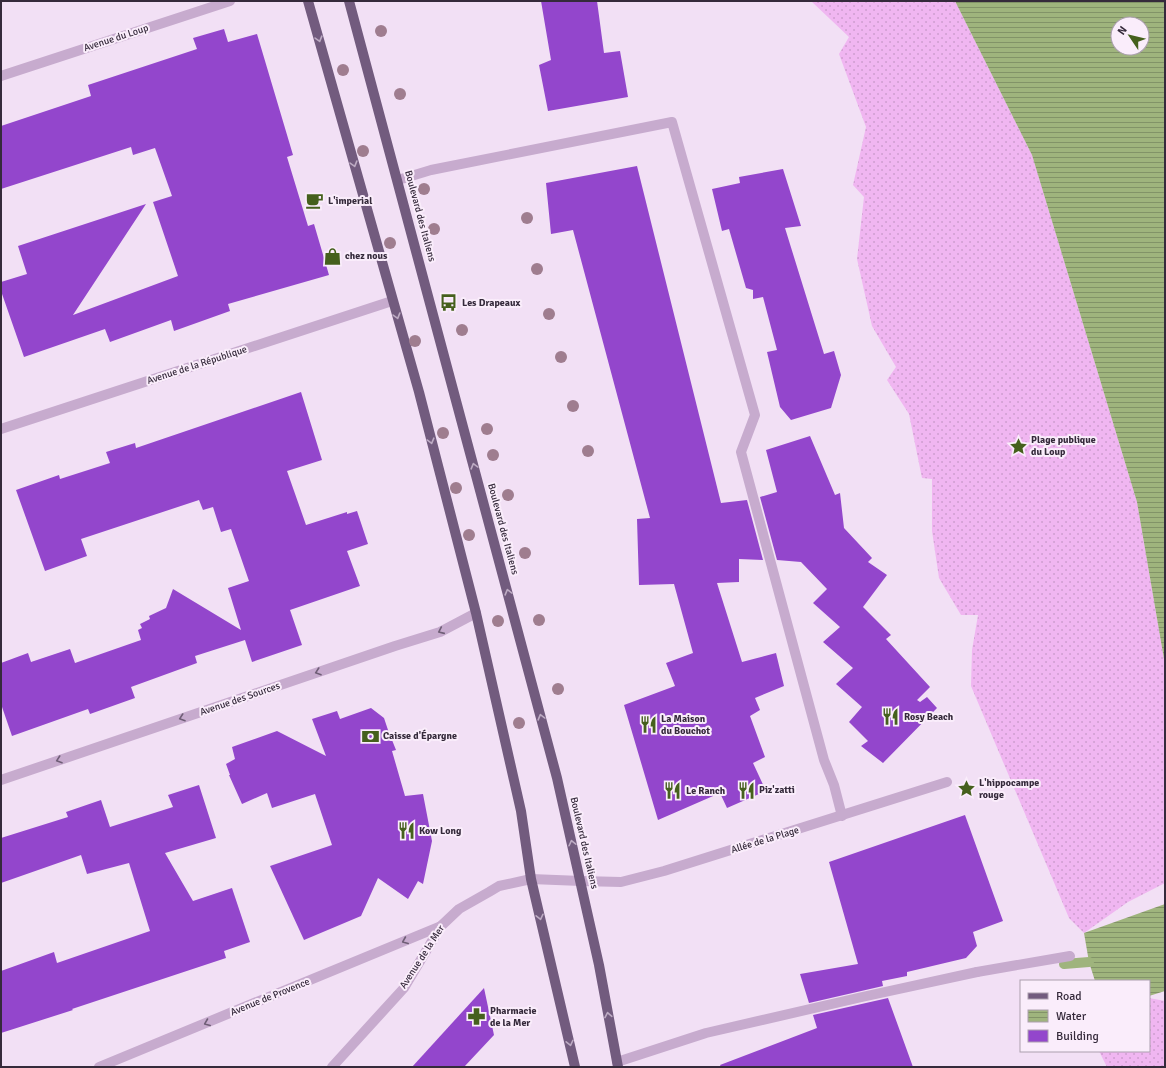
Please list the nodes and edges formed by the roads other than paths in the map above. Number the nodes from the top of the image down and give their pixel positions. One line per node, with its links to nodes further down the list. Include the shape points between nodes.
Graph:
1 (230, 1): 4 (street, Avenue du Loup)
2 (308, 1): 6 (main road, one-way to 6)
3 (349, 1): 5 (main road, Boulevard des Italiens)
4 (1, 76)
5 (398, 180): 11 (street, via 431,170 672,122 754,415 741,452 824,760); 13 (main road, Boulevard des Italiens, one-way to 5, via 558,778)
6 (392, 301): 7 (street, Avenue de la République); 8 (main road, one-way to 8, via 419,392)
7 (1, 429)
8 (476, 613): 9 (street, Avenue des Sources, one-way to 9, via 440,632); 12 (main road, via 521,811)
9 (1, 780)
10 (947, 782): 11 (street, Allée de la Plage)
11 (842, 816): 13 (street, Allée de la Plage, via 621,882)
12 (531, 879): 13 (street, Avenue de la Mer); 14 (street, Avenue de la Mer, via 499,886 459,909); 19 (main road, one-way to 19)
13 (581, 882): 16 (main road, Boulevard des Italiens, one-way to 13)
14 (441, 926): 17 (street, Avenue de Provence, one-way to 17); 18 (street, Avenue de la Mer, via 404,988)
15 (1070, 956): 16 (street, via 977,972 706,1033)
16 (617, 1065)
17 (99, 1067)
18 (332, 1067)
19 (575, 1067)

